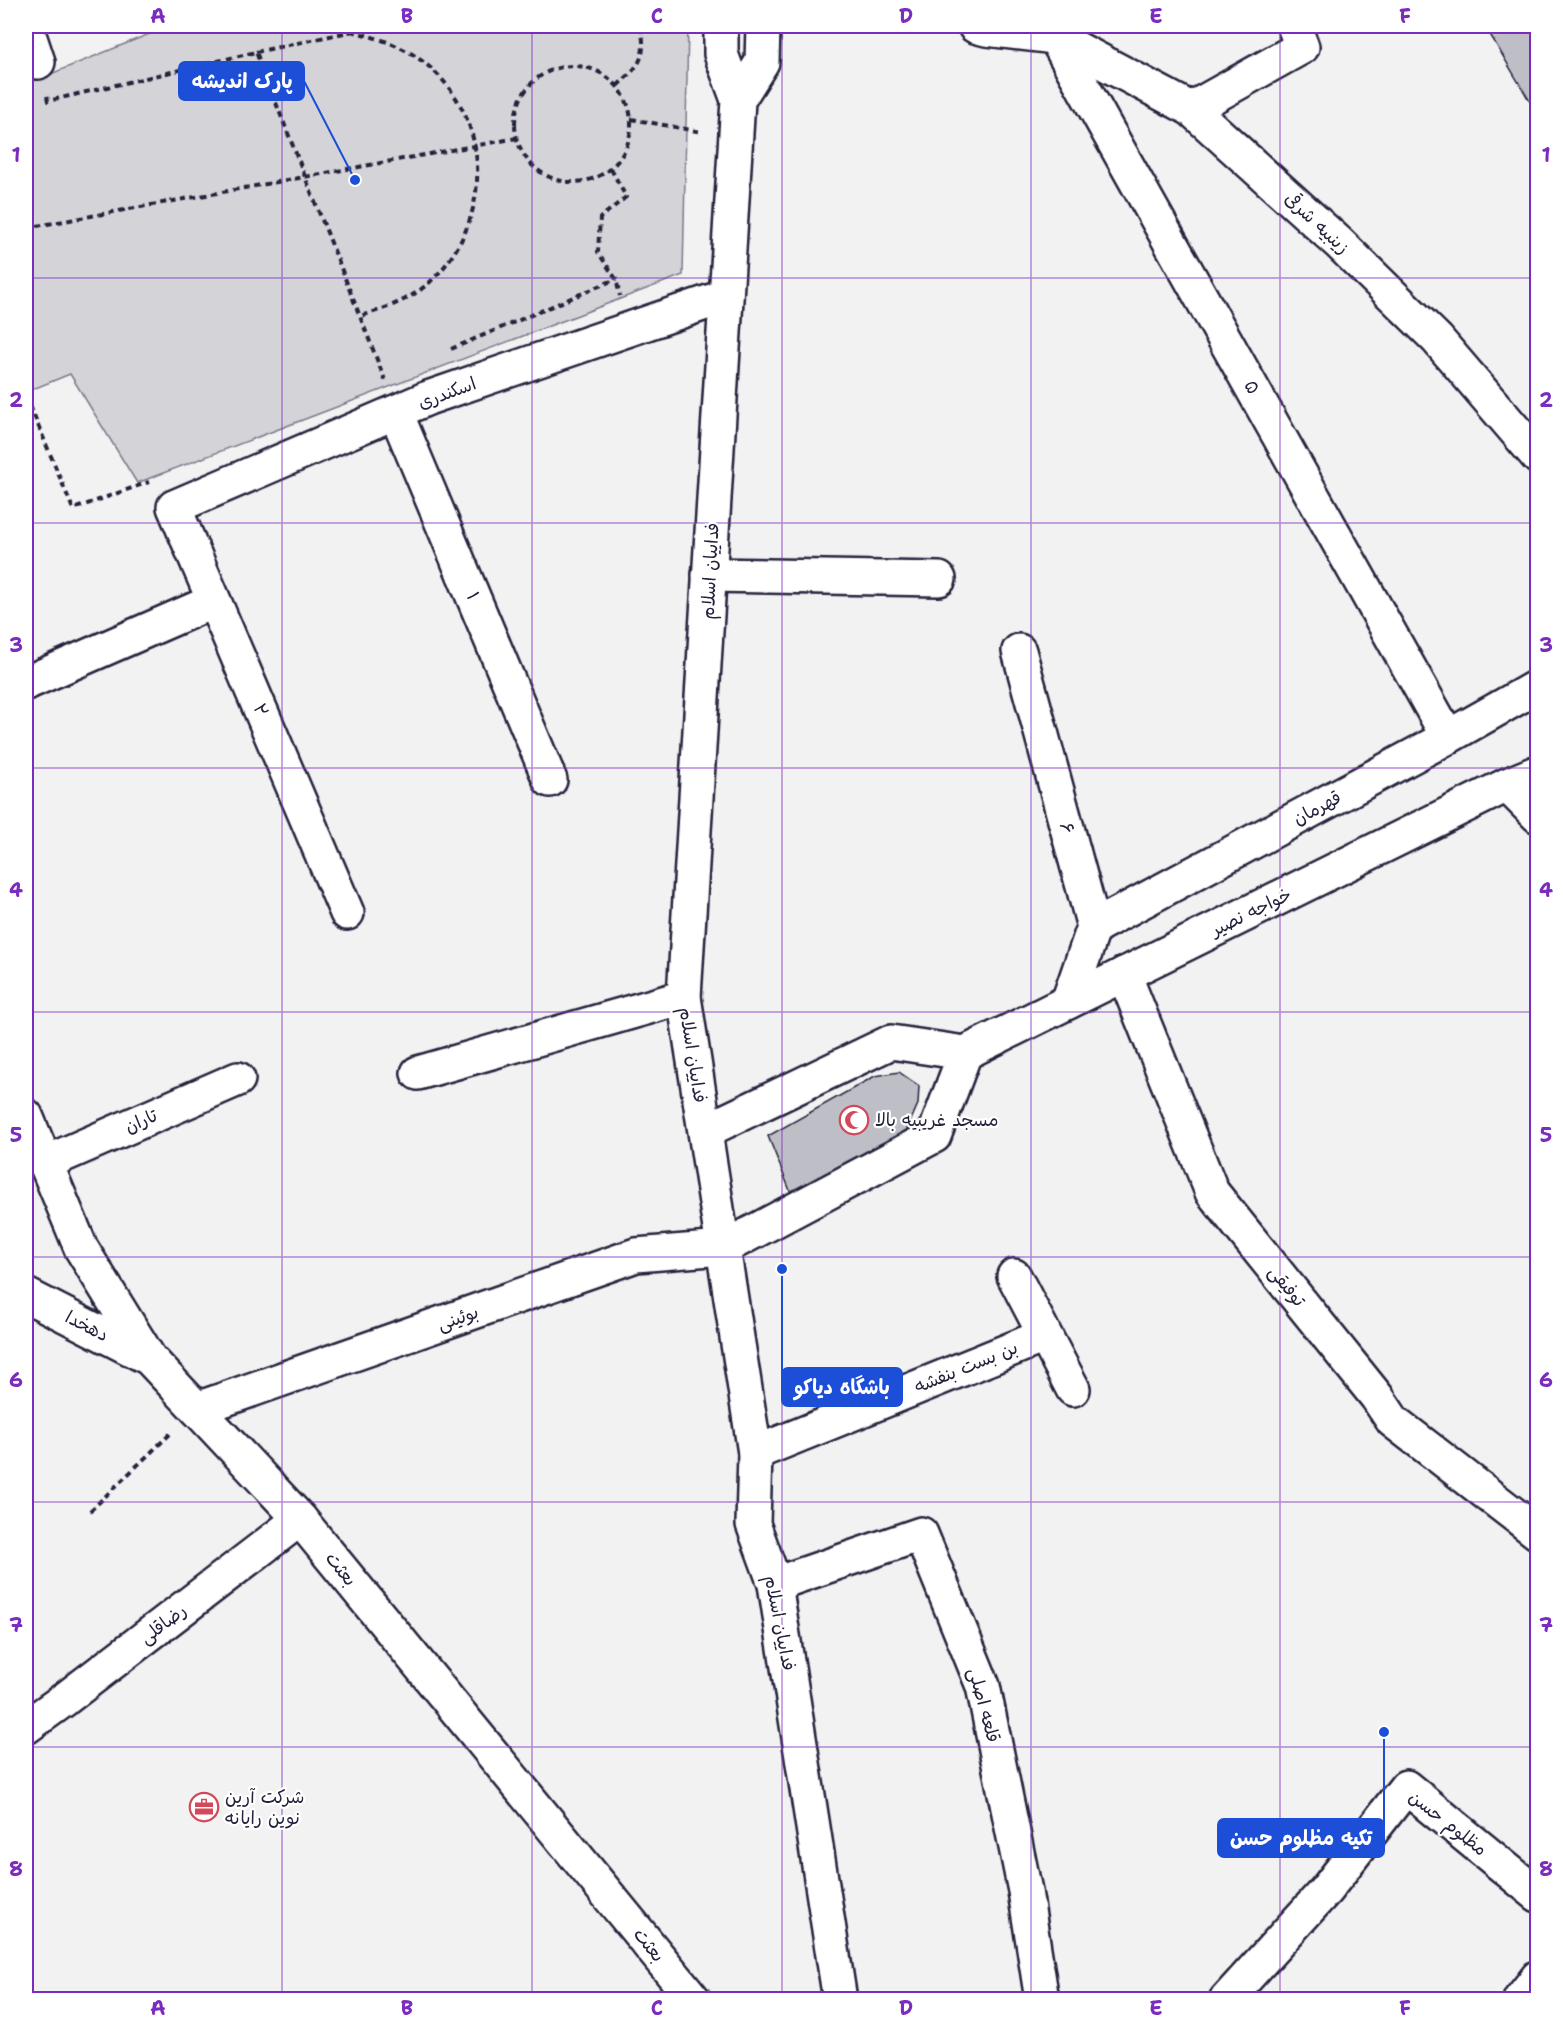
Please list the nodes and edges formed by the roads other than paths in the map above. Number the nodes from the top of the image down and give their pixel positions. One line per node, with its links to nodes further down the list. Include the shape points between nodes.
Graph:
1 (26, 26): 7 (street)
2 (721, 26): 8 (street, فداییان اسلام, via 721,54)
3 (763, 26): 8 (street, فداییان اسلام, via 762,62)
4 (975, 26): 6 (street, زینبیه شرقی)
5 (1294, 26): 9 (street, via 1302,46)
6 (1049, 31): 9 (street, زینبیه شرقی); 20 (street, ۵)
7 (38, 62)
8 (738, 100): 10 (street, فداییان اسلام)
9 (1191, 109): 12 (street, زینبیه شرقی, via 1339,243 1437,339)
10 (726, 296): 11 (street, اسکندری, via 428,398); 14 (street, فداییان اسلام)
11 (396, 413): 13 (street, اسکندری); 22 (street, ۱)
12 (1538, 458)
13 (174, 507): 16 (street, ۲)
14 (709, 575): 15 (street); 28 (street, فداییان اسلام)
15 (939, 579)
16 (214, 601): 18 (street); 25 (street, ۲)
17 (1019, 651): 26 (street, ۶)
18 (26, 683)
19 (1538, 686): 20 (street, قهرمان)
20 (1448, 737): 26 (street, قهرمان)
21 (1538, 772): 23 (street, خواجه نصیر)
22 (550, 780)
23 (1507, 785): 24 (street); 27 (street, خواجه نصیر)
24 (1538, 816)
25 (347, 913)
26 (1094, 927): 29 (street)
27 (1124, 974): 29 (street, خواجه نصیر); 45 (street, توفیقی, via 1212,1192 1393,1421)
28 (684, 997): 31 (street); 34 (street, فداییان اسلام)
29 (1068, 1002): 30 (street, خواجه نصیر)
30 (965, 1053): 34 (street, via 891,1042); 36 (street, via 934,1136)
31 (418, 1073)
32 (237, 1079): 35 (street, تاران)
33 (26, 1116): 35 (street, بعثت)
34 (705, 1131): 36 (street, فداییان اسلام)
35 (45, 1163): 40 (street, بعثت, via 81,1248)
36 (723, 1248): 42 (street, بوئینی, via 636,1255); 43 (street, فداییان اسلام)
37 (1014, 1276): 39 (street)
38 (26, 1295): 40 (street, دهخدا)
39 (1044, 1336): 41 (street); 43 (street, بن بست بنفشه)
40 (149, 1358): 42 (street, بعثت)
41 (1073, 1389)
42 (197, 1409): 44 (street, بعثت)
43 (755, 1453): 46 (street, فداییان اسلام, via 753,1524)
44 (300, 1519): 47 (street, رضاقلی); 50 (street, بعثت)
45 (1538, 1533)
46 (776, 1584): 51 (street, فداییان اسلام); 52 (street, قلعه اصلی, via 921,1534 983,1686 1025,1891)
47 (26, 1727)
48 (1538, 1895): 53 (street, مظلوم حسن, via 1406,1787 1326,1890)
49 (1538, 1977): 54 (street)
50 (694, 2000)
51 (840, 2000)
52 (1042, 2000)
53 (1226, 2000)
54 (1520, 2000)

